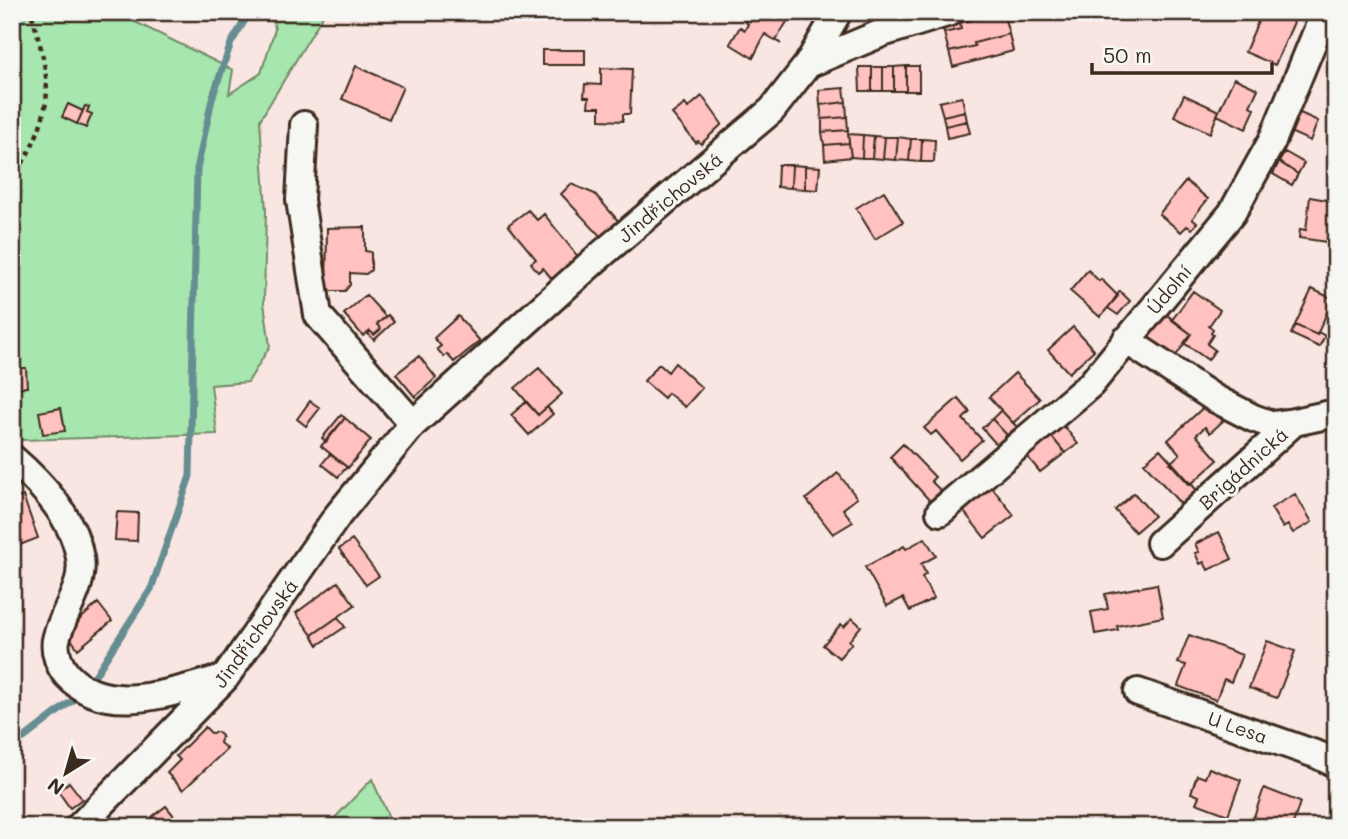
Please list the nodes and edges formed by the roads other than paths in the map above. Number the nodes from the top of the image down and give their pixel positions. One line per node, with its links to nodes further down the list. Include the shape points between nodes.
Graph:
1 (838, 12): 4 (street)
2 (950, 12): 4 (street, Jindřichovská, via 882,33)
3 (1325, 12): 6 (street, Údolní, via 1272,141 1232,212)
4 (808, 64): 9 (street, Jindřichovská, via 772,110 595,260)
5 (304, 125): 9 (street, via 300,200 318,315)
6 (1126, 340): 8 (street, via 1253,418 1273,425); 11 (street, Údolní, via 1091,384)
7 (1336, 413): 8 (street, Brigádnická)
8 (1294, 422): 12 (street, Brigádnická)
9 (413, 424): 13 (street, Jindřichovská, via 338,515)
10 (12, 458): 13 (street, via 52,497 75,537 81,560 80,580 55,645 65,673 95,695 123,700)
11 (940, 512)
12 (1160, 543)
13 (225, 678): 16 (street, Jindřichovská)
14 (1138, 692): 15 (street, U Lesa)
15 (1336, 764)
16 (79, 827)

